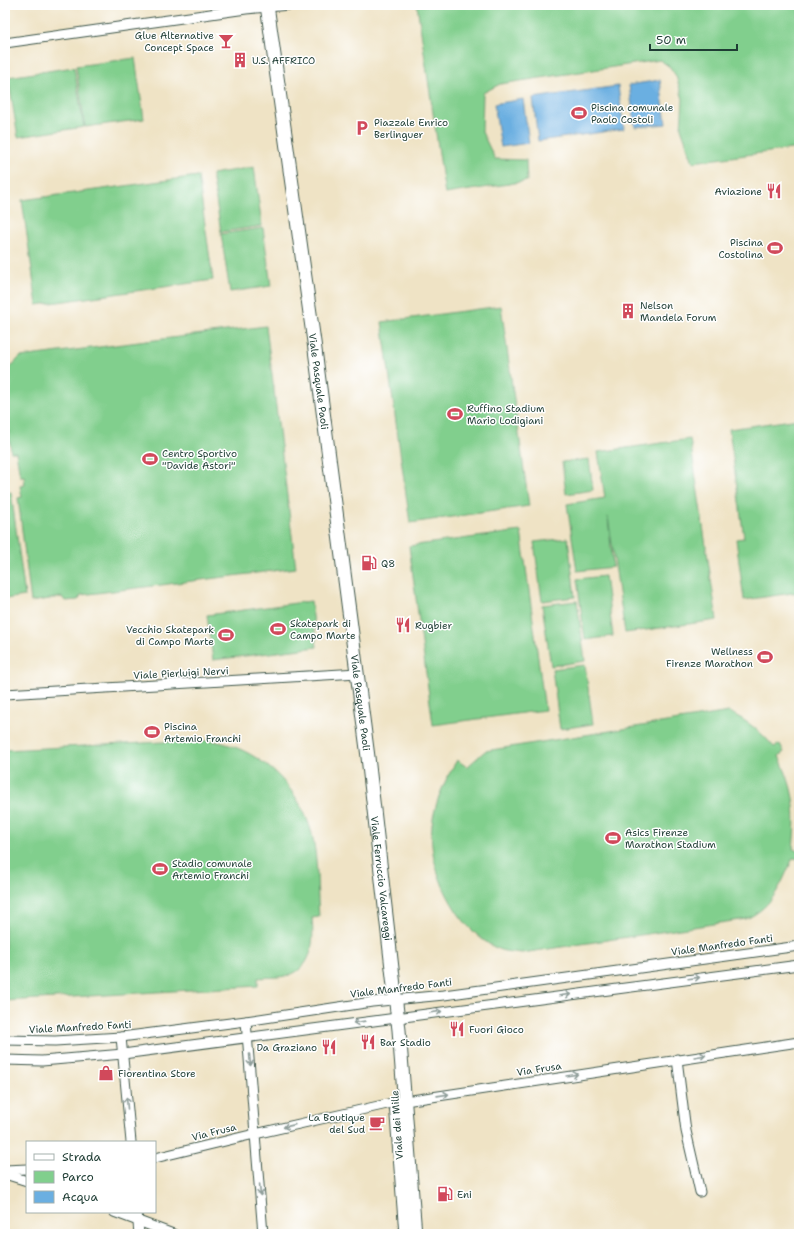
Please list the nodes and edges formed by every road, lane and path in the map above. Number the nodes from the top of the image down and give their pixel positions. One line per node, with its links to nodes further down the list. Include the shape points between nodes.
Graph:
1 (289, 5): 2 (street)
2 (267, 6): 3 (street); 4 (street, Viale Pasquale Paoli)
3 (5, 43)
4 (358, 673): 5 (street, Viale Pierluigi Nervi); 6 (street, Viale Pasquale Paoli)
5 (5, 694)
6 (368, 757): 11 (street, Viale Ferruccio Valcareggi)
7 (799, 946): 8 (street, Viale Manfredo Fanti)
8 (675, 963): 10 (street); 11 (street, Viale Manfredo Fanti)
9 (799, 965): 10 (street, one-way to 9)
10 (677, 981): 12 (street, one-way to 10)
11 (395, 1000): 12 (street, Viale dei Mille); 13 (street, Viale Manfredo Fanti)
12 (398, 1017): 15 (street, one-way to 15); 21 (street, Viale dei Mille)
13 (246, 1021): 14 (street, Viale Manfredo Fanti); 15 (street)
14 (121, 1037): 16 (street, Viale Manfredo Fanti, via 55,1041); 18 (street)
15 (248, 1038): 18 (street); 22 (street, one-way to 22)
16 (5, 1040)
17 (799, 1042): 19 (street, Via Frusa, one-way to 17)
18 (123, 1054): 20 (street, via 42,1061); 23 (street, one-way to 18)
19 (677, 1059): 21 (street, Via Frusa, one-way to 19); 29 (street, via 686,1131)
20 (5, 1060)
21 (400, 1102): 22 (street, Via Frusa, one-way to 22); 35 (street, Viale dei Mille); 36 (street, Viale dei Mille)
22 (256, 1133): 24 (street, Via Frusa); 34 (street, one-way to 34)
23 (131, 1141)
24 (156, 1158)
25 (26, 1169): 26 (street)
26 (5, 1170)
27 (5, 1174): 28 (street)
28 (26, 1181)
29 (700, 1192)
30 (119, 1213): 31 (street)
31 (137, 1217): 32 (street); 33 (street)
32 (139, 1234)
33 (173, 1234)
34 (263, 1234)
35 (406, 1234)
36 (415, 1234)

